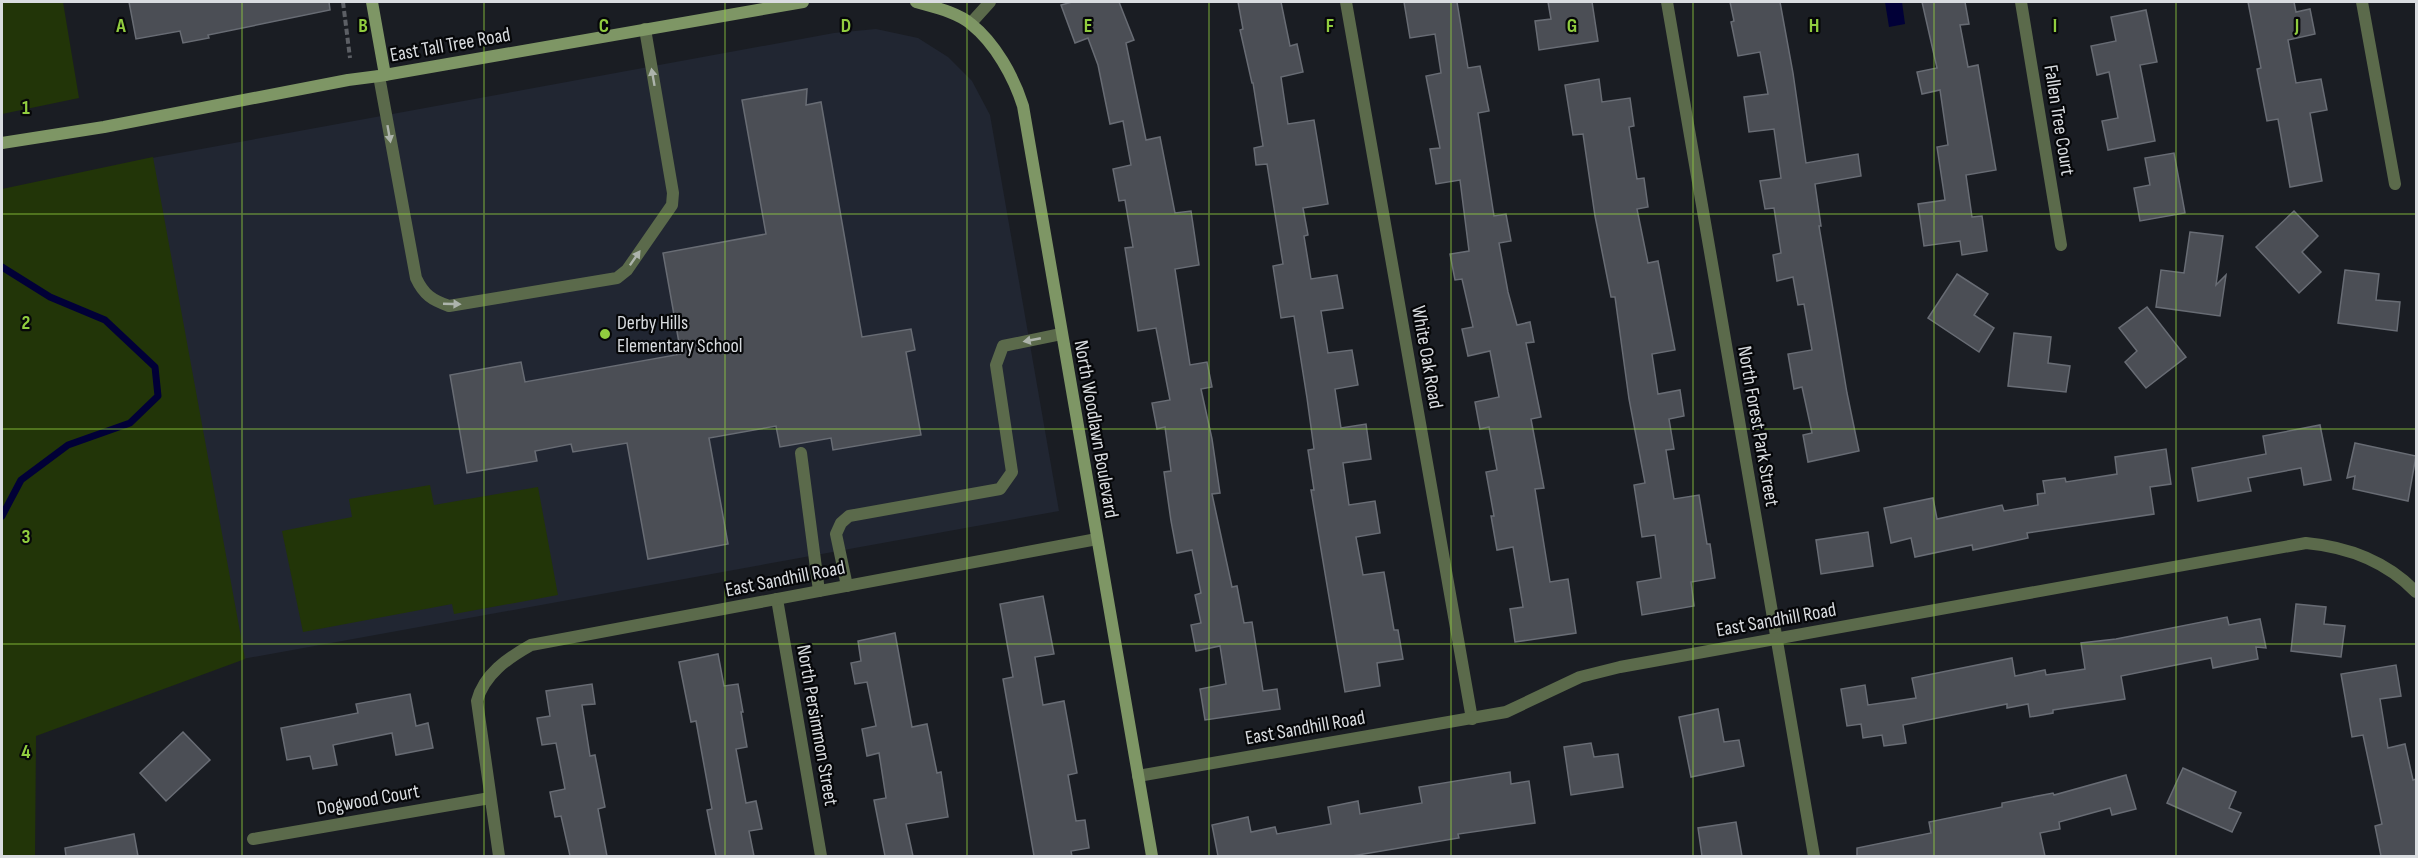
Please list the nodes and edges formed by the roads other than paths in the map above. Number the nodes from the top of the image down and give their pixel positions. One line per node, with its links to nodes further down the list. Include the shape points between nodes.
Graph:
1 (372, 2): 11 (street)
2 (803, 2): 10 (street, East Tall Tree Road)
3 (915, 2): 9 (street)
4 (990, 2): 9 (street)
5 (1346, 2): 23 (street, White Oak Road)
6 (1667, 2): 22 (street, North Forest Park Street)
7 (2021, 2): 14 (street, Fallen Tree Court)
8 (2362, 2): 13 (street)
9 (971, 23): 15 (street, North Woodlawn Boulevard, via 998,56 1023,106)
10 (645, 29): 11 (street, East Tall Tree Road); 11 (street, one-way to 10, via 416,279 422,291 449,306 616,278 627,270 672,205)
11 (382, 76): 12 (street, East Tall Tree Road)
12 (2, 143)
13 (2395, 184)
14 (2061, 245)
15 (1061, 334): 17 (street, North Woodlawn Boulevard); 18 (street, one-way to 18, via 1003,346 996,365 1012,472 1000,489 849,516 836,534)
16 (801, 453): 19 (street)
17 (1096, 539): 18 (street, East Sandhill Road); 24 (street, North Woodlawn Boulevard)
18 (847, 586): 19 (street, East Sandhill Road)
19 (819, 591): 21 (street, East Sandhill Road)
20 (2416, 592): 22 (street, East Sandhill Road, via 2381,564 2354,552 2306,543)
21 (777, 599): 25 (street, East Sandhill Road, via 531,645 513,655 490,676 477,701); 28 (street, North Persimmon Street)
22 (1776, 639): 23 (street, East Sandhill Road, via 1610,669 1561,685 1506,712); 30 (street, North Forest Park Street)
23 (1472, 719): 24 (street, East Sandhill Road)
24 (1138, 776): 29 (street, North Woodlawn Boulevard)
25 (490, 798): 26 (street, Dogwood Court); 27 (street)
26 (253, 839)
27 (499, 856)
28 (821, 856)
29 (1152, 856)
30 (1814, 856)

